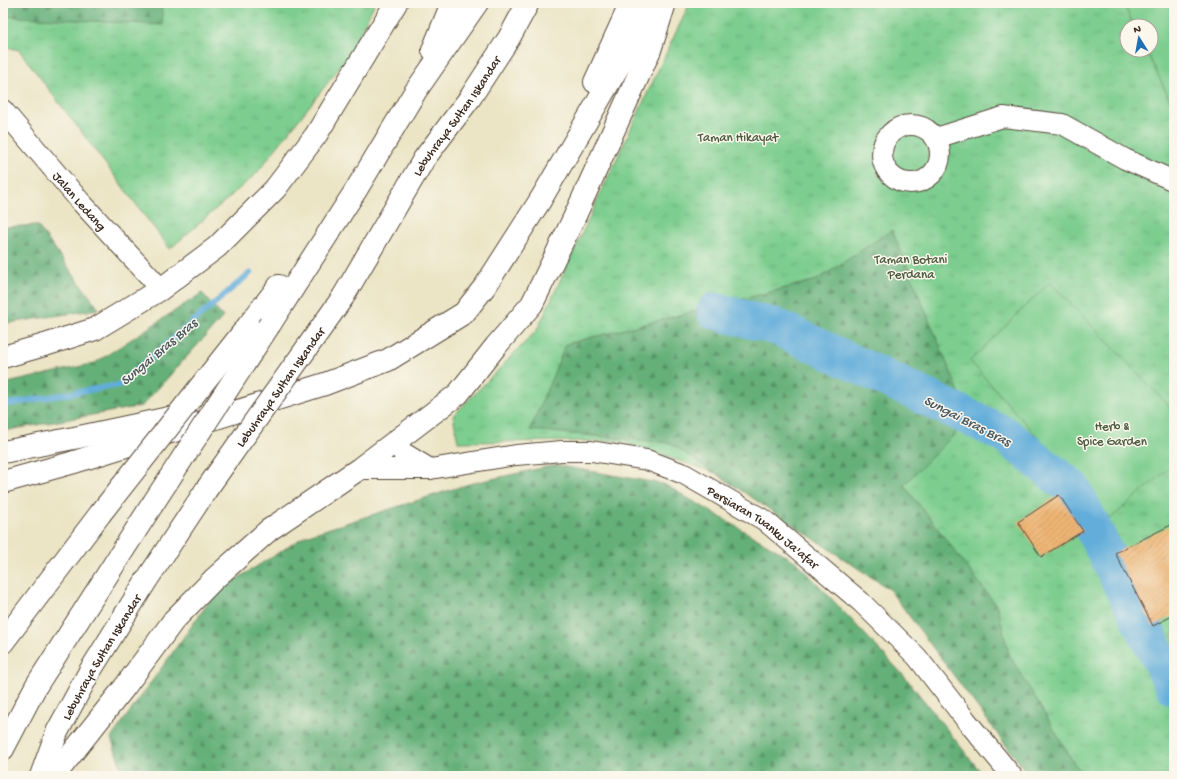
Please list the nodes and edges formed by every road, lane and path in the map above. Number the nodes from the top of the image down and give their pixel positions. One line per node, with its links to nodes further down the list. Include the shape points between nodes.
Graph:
1 (396, 3): 14 (main road, via 316,135 274,189 218,246)
2 (452, 3): 8 (main road)
3 (476, 3): 8 (main road)
4 (528, 3): 24 (main road, Lebuhraya Sultan Iskandar, bridge, via 509,38 470,98 424,160 343,297 206,490 146,581 90,671 57,732)
5 (631, 3): 13 (main road)
6 (655, 3): 13 (main road)
7 (665, 3): 17 (main road, via 646,57 574,218 532,304 458,394)
8 (415, 92): 12 (main road)
9 (3, 110): 14 (street, Jalan Ledang)
10 (936, 138): 11 (street, via 1003,117 1062,124 1125,159)
11 (1174, 181)
12 (356, 190): 22 (main road, bridge, via 100,514); 23 (main road, bridge, via 36,686)
13 (541, 199): 16 (main road, via 486,285 464,313 388,360)
14 (161, 289): 15 (main road, via 95,329)
15 (3, 357)
16 (325, 384): 18 (main road); 21 (main road)
17 (397, 441): 19 (main road); 20 (street, via 402,452)
18 (3, 452)
19 (359, 469): 20 (street, Persiaran Tuanku Ja'afar); 25 (main road, via 269,530 214,579 174,620)
20 (430, 469): 26 (street, Persiaran Tuanku Ja'afar, via 516,455 591,450 647,460 684,474 764,520 861,602 917,657)
21 (3, 482)
22 (3, 642)
23 (3, 749)
24 (41, 776)
25 (54, 776)
26 (1012, 776)

